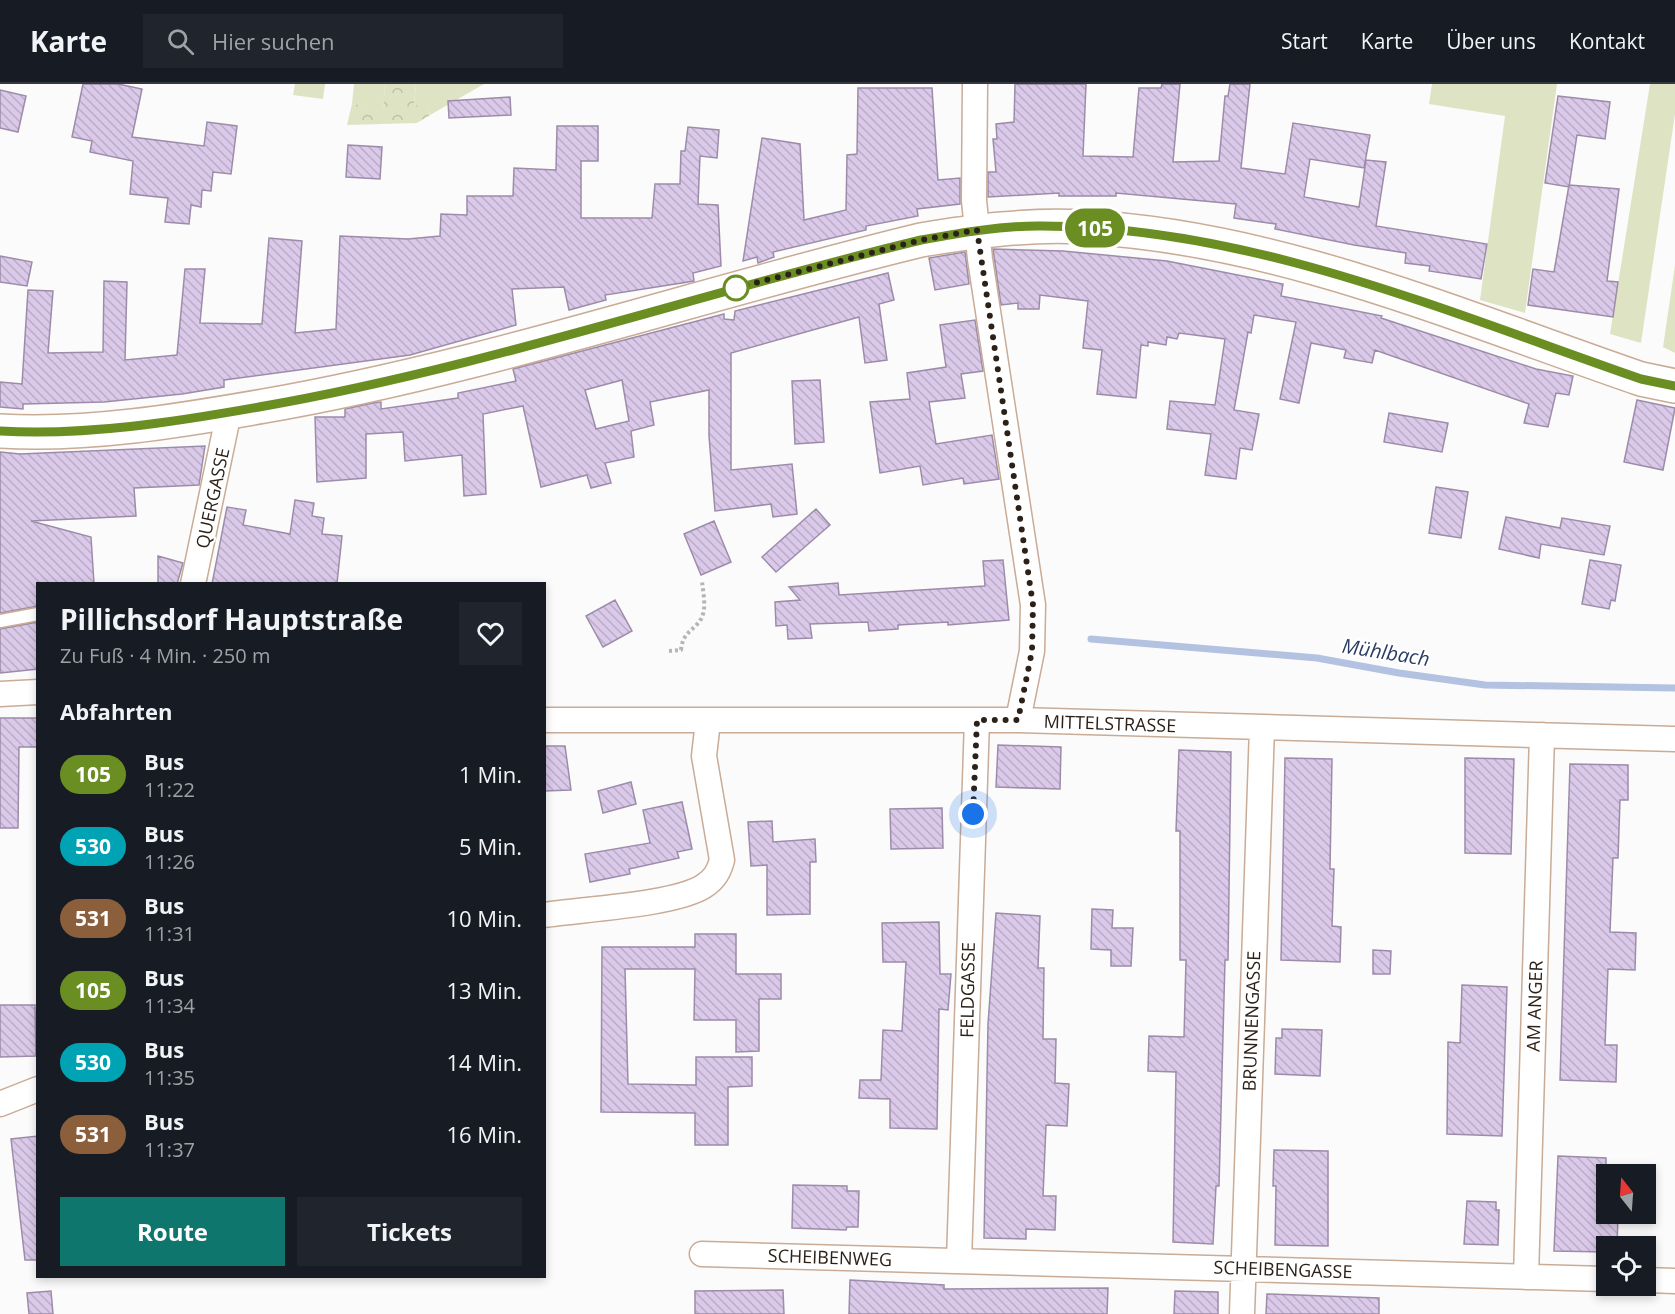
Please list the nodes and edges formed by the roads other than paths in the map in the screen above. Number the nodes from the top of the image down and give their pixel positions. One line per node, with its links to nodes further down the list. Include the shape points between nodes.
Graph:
1 (975, 84): 2 (street)
2 (977, 230): 3 (main road, via 1083,227 1204,242 1371,285 1641,379); 4 (main road, via 856,256 446,368); 13 (street, via 1033,605 1033,641)
3 (1675, 386)
4 (229, 412): 5 (main road, via 78,430); 6 (street, QUERGASSE)
5 (0, 431)
6 (193, 582)
7 (36, 614): 8 (lane)
8 (0, 621)
9 (36, 692): 10 (street)
10 (0, 694)
11 (546, 720): 14 (street, MITTELSTRASSE)
12 (977, 720): 13 (street, MITTELSTRASSE); 14 (street, MITTELSTRASSE); 22 (street, FELDGASSE)
13 (1018, 720): 15 (street, MITTELSTRASSE)
14 (708, 721): 18 (street, via 704,756 722,860 718,874 706,885 677,897)
15 (1262, 727): 16 (street, MITTELSTRASSE); 23 (street, BRUNNENGASSE)
16 (1542, 735): 17 (street, MITTELSTRASSE); 24 (street, AM ANGER)
17 (1675, 739)
18 (546, 915)
19 (36, 1090): 20 (street)
20 (0, 1104)
21 (702, 1254): 22 (street, SCHEIBENWEG)
22 (959, 1261): 23 (street, SCHEIBENGASSE)
23 (1243, 1268): 24 (street, SCHEIBENGASSE); 28 (street, BRUNNENGASSE)
24 (1526, 1277): 25 (street, SCHEIBENGASSE)
25 (1596, 1279)
26 (1656, 1280): 27 (street)
27 (1675, 1281)
28 (1242, 1314)

